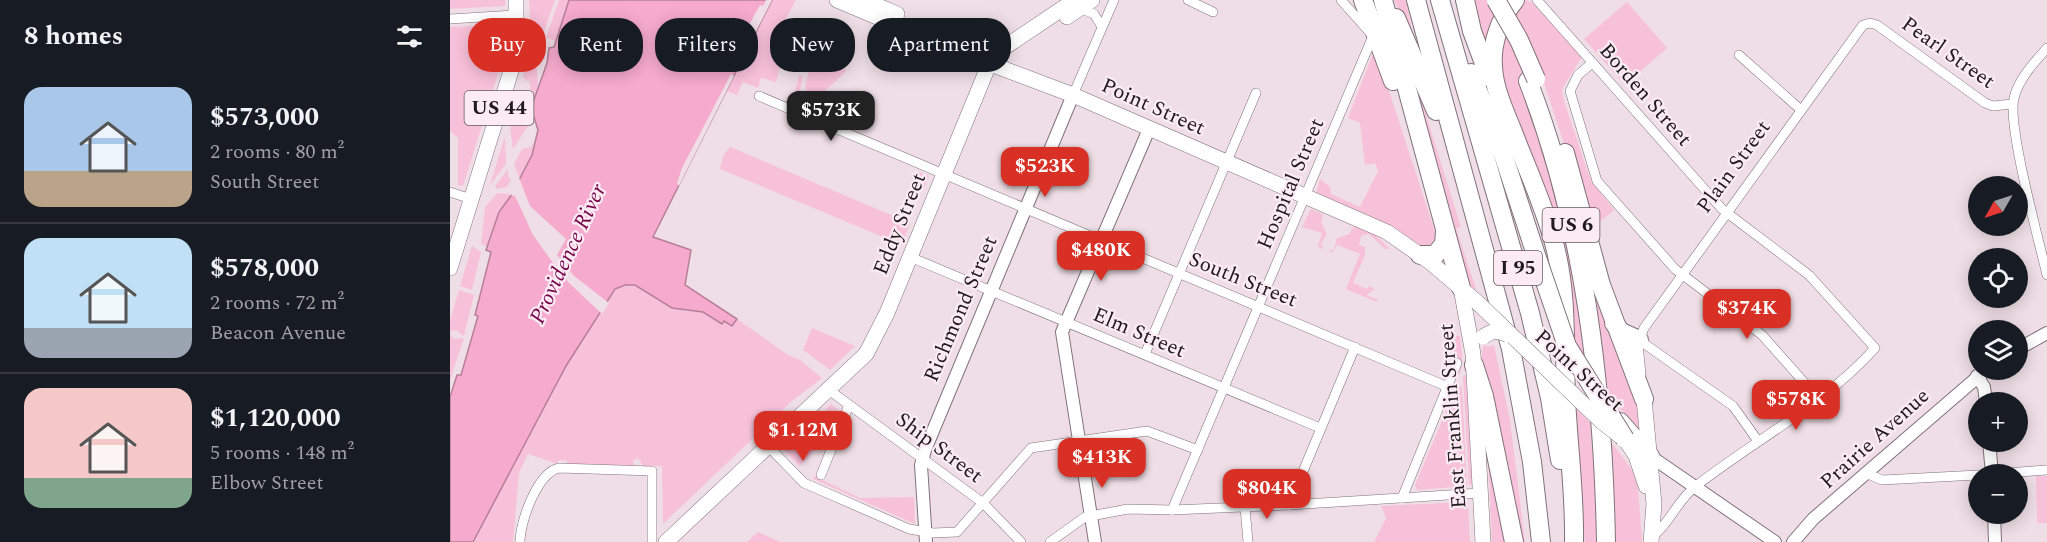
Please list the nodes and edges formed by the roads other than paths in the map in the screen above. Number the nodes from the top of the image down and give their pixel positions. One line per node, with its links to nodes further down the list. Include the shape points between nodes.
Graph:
1 (837, 0): 18 (main road, Point Street)
2 (864, 0): 19 (main road, Point Street)
3 (1114, 0): 22 (street, Richmond Street)
4 (1188, 0): 17 (street)
5 (1341, 0): 41 (street, Hospital Street, via 1373,36)
6 (1364, 0): 31 (highway)
7 (1383, 0): 31 (highway)
8 (1388, 0): 43 (highway)
9 (1416, 0): 43 (highway, I 95)
10 (1442, 0): 76 (highway, bridge, via 1504,157 1564,340); 110 (highway, I 95, via 1538,341 1555,427)
11 (1465, 0): 36 (highway, via 1481,58)
12 (1495, 0): 29 (highway, bridge, via 1519,40)
13 (1515, 0): 36 (highway, via 1498,29 1492,59)
14 (1537, 0): 26 (street, Borden Street)
15 (1082, 3): 22 (street); 24 (main road)
16 (516, 8): 20 (street); 42 (main road, US 44, via 511,71)
17 (1213, 12)
18 (880, 18)
19 (906, 18)
20 (450, 19)
21 (1870, 23): 34 (street, Pearl Street, via 1985,104); 35 (street, Plain Street, via 1863,26)
22 (1102, 27): 32 (street, Richmond Street)
23 (2047, 48): 34 (street, via 2018,86)
24 (1011, 55)
25 (1739, 55): 35 (street)
26 (1592, 63): 45 (street, Borden Street); 53 (street, via 1578,75 1570,91 1594,174)
27 (1011, 70): 32 (main road, Point Street)
28 (986, 72): 39 (main road, Eddy Street)
29 (1532, 80): 59 (highway, via 1565,154); 112 (highway, US 6, via 1558,172 1585,295 1599,402)
30 (1256, 93): 38 (street)
31 (1403, 94): 47 (highway)
32 (1073, 95): 37 (main road, Point Street); 44 (street, Richmond Street)
33 (759, 96): 39 (street, South Street)
34 (2012, 104): 54 (street, Pearl Street)
35 (1801, 110): 45 (street, Plain Street)
36 (1506, 114): 111 (highway, via 1548,222 1561,275)
37 (1149, 129): 38 (main road, Point Street); 48 (street)
38 (1227, 163): 41 (main road, Point Street); 52 (street)
39 (943, 175): 44 (street, South Street); 50 (main road, Eddy Street)
40 (450, 192): 42 (street)
41 (1305, 195): 46 (main road, Point Street); 57 (street, Hospital Street)
42 (471, 199): 51 (main road, US 44)
43 (1473, 205): 109 (highway, I 95, via 1522,404)
44 (1024, 209): 48 (street, South Street); 56 (street, Richmond Street)
45 (1727, 213): 53 (street, Plain Street); 72 (street, Borden Street, via 1809,275 1875,348)
46 (1363, 222): 49 (main road, Point Street, via 1387,232); 58 (main road, Point Street, via 1438,279)
47 (1443, 225): 49 (highway, via 1443,244 1435,255); 55 (highway)
48 (1102, 243): 52 (street, South Street); 60 (street)
49 (1420, 255): 55 (main road, Point Street)
50 (910, 257): 56 (street, Elm Street); 71 (main road, Eddy Street, via 872,345)
51 (450, 268)
52 (1180, 273): 57 (street, South Street); 66 (street)
53 (1683, 274): 63 (street, Plain Street); 72 (street, via 1762,335)
54 (2047, 275)
55 (1461, 288): 58 (main road, East Franklin Street); 62 (main road, Point Street, bridge)
56 (990, 290): 60 (street, Elm Street); 81 (street, Richmond Street)
57 (1259, 305): 65 (street, South Street); 70 (street, Hospital Street)
58 (1468, 317): 67 (main road, East Franklin Street)
59 (1613, 321): 63 (highway, via 1621,332); 73 (highway)
60 (1067, 322): 66 (street, Elm Street); 77 (street, via 1062,332)
61 (2047, 333): 64 (street)
62 (1511, 337): 67 (main road, bridge, via 1500,330 1483,337); 76 (main road, Point Street, bridge, via 1602,422)
63 (1639, 340): 73 (street); 78 (street, via 1733,406)
64 (2028, 343)
65 (1355, 347): 69 (street, South Street); 75 (street)
66 (1145, 354): 70 (street, Elm Street)
67 (1468, 361): 69 (street); 89 (main road, East Franklin Street); 108 (highway, via 1484,396)
68 (1974, 380): 85 (street, Prairie Avenue)
69 (1448, 387): 90 (street)
70 (1225, 389): 75 (street, Elm Street); 80 (street, Hospital Street)
71 (829, 390): 74 (street, Ship Street); 79 (main road, Eddy Street)
72 (1818, 398): 78 (street)
73 (1644, 399): 82 (main road)
74 (849, 405): 81 (street, Ship Street); 86 (street)
75 (1320, 428): 92 (street)
76 (1622, 430): 82 (highway); 96 (main road, via 1645,478)
77 (1080, 440): 80 (street, via 1147,431); 91 (street, via 1040,445 1025,452); 95 (street)
78 (1758, 441): 88 (street)
79 (768, 446): 98 (street, via 804,483); 102 (main road, Eddy Street)
80 (1198, 450): 94 (street, Hospital Street)
81 (922, 456): 91 (street, Ship Street); 98 (street, Richmond Street)
82 (1650, 456): 88 (street); 96 (main road)
83 (2047, 470): 84 (street)
84 (2028, 471)
85 (1868, 474): 87 (street, via 1882,480); 114 (street, Prairie Avenue, via 1813,519)
86 (821, 475)
87 (1968, 476)
88 (1695, 486): 99 (street); 113 (street)
89 (1480, 493): 90 (street); 107 (main road, East Franklin Street)
90 (1402, 498): 92 (street)
91 (983, 503): 98 (street, via 957,532); 103 (street, Ship Street)
92 (1289, 505): 93 (street)
93 (1245, 507): 94 (street); 106 (street)
94 (1172, 510): 95 (street, via 1128,509)
95 (1090, 514): 104 (street); 105 (street)
96 (1652, 515): 99 (main road)
97 (1994, 524): 115 (street)
98 (926, 537)
99 (1651, 540)
100 (520, 542): 101 (street, via 523,517 552,470 652,471)
101 (652, 542)
102 (666, 542)
103 (1021, 542)
104 (1050, 542)
105 (1095, 542)
106 (1248, 542)
107 (1483, 542)
108 (1514, 542)
109 (1541, 542)
110 (1570, 542)
111 (1574, 542)
112 (1606, 542)
113 (1775, 542)
114 (1793, 542)
115 (1995, 542)

